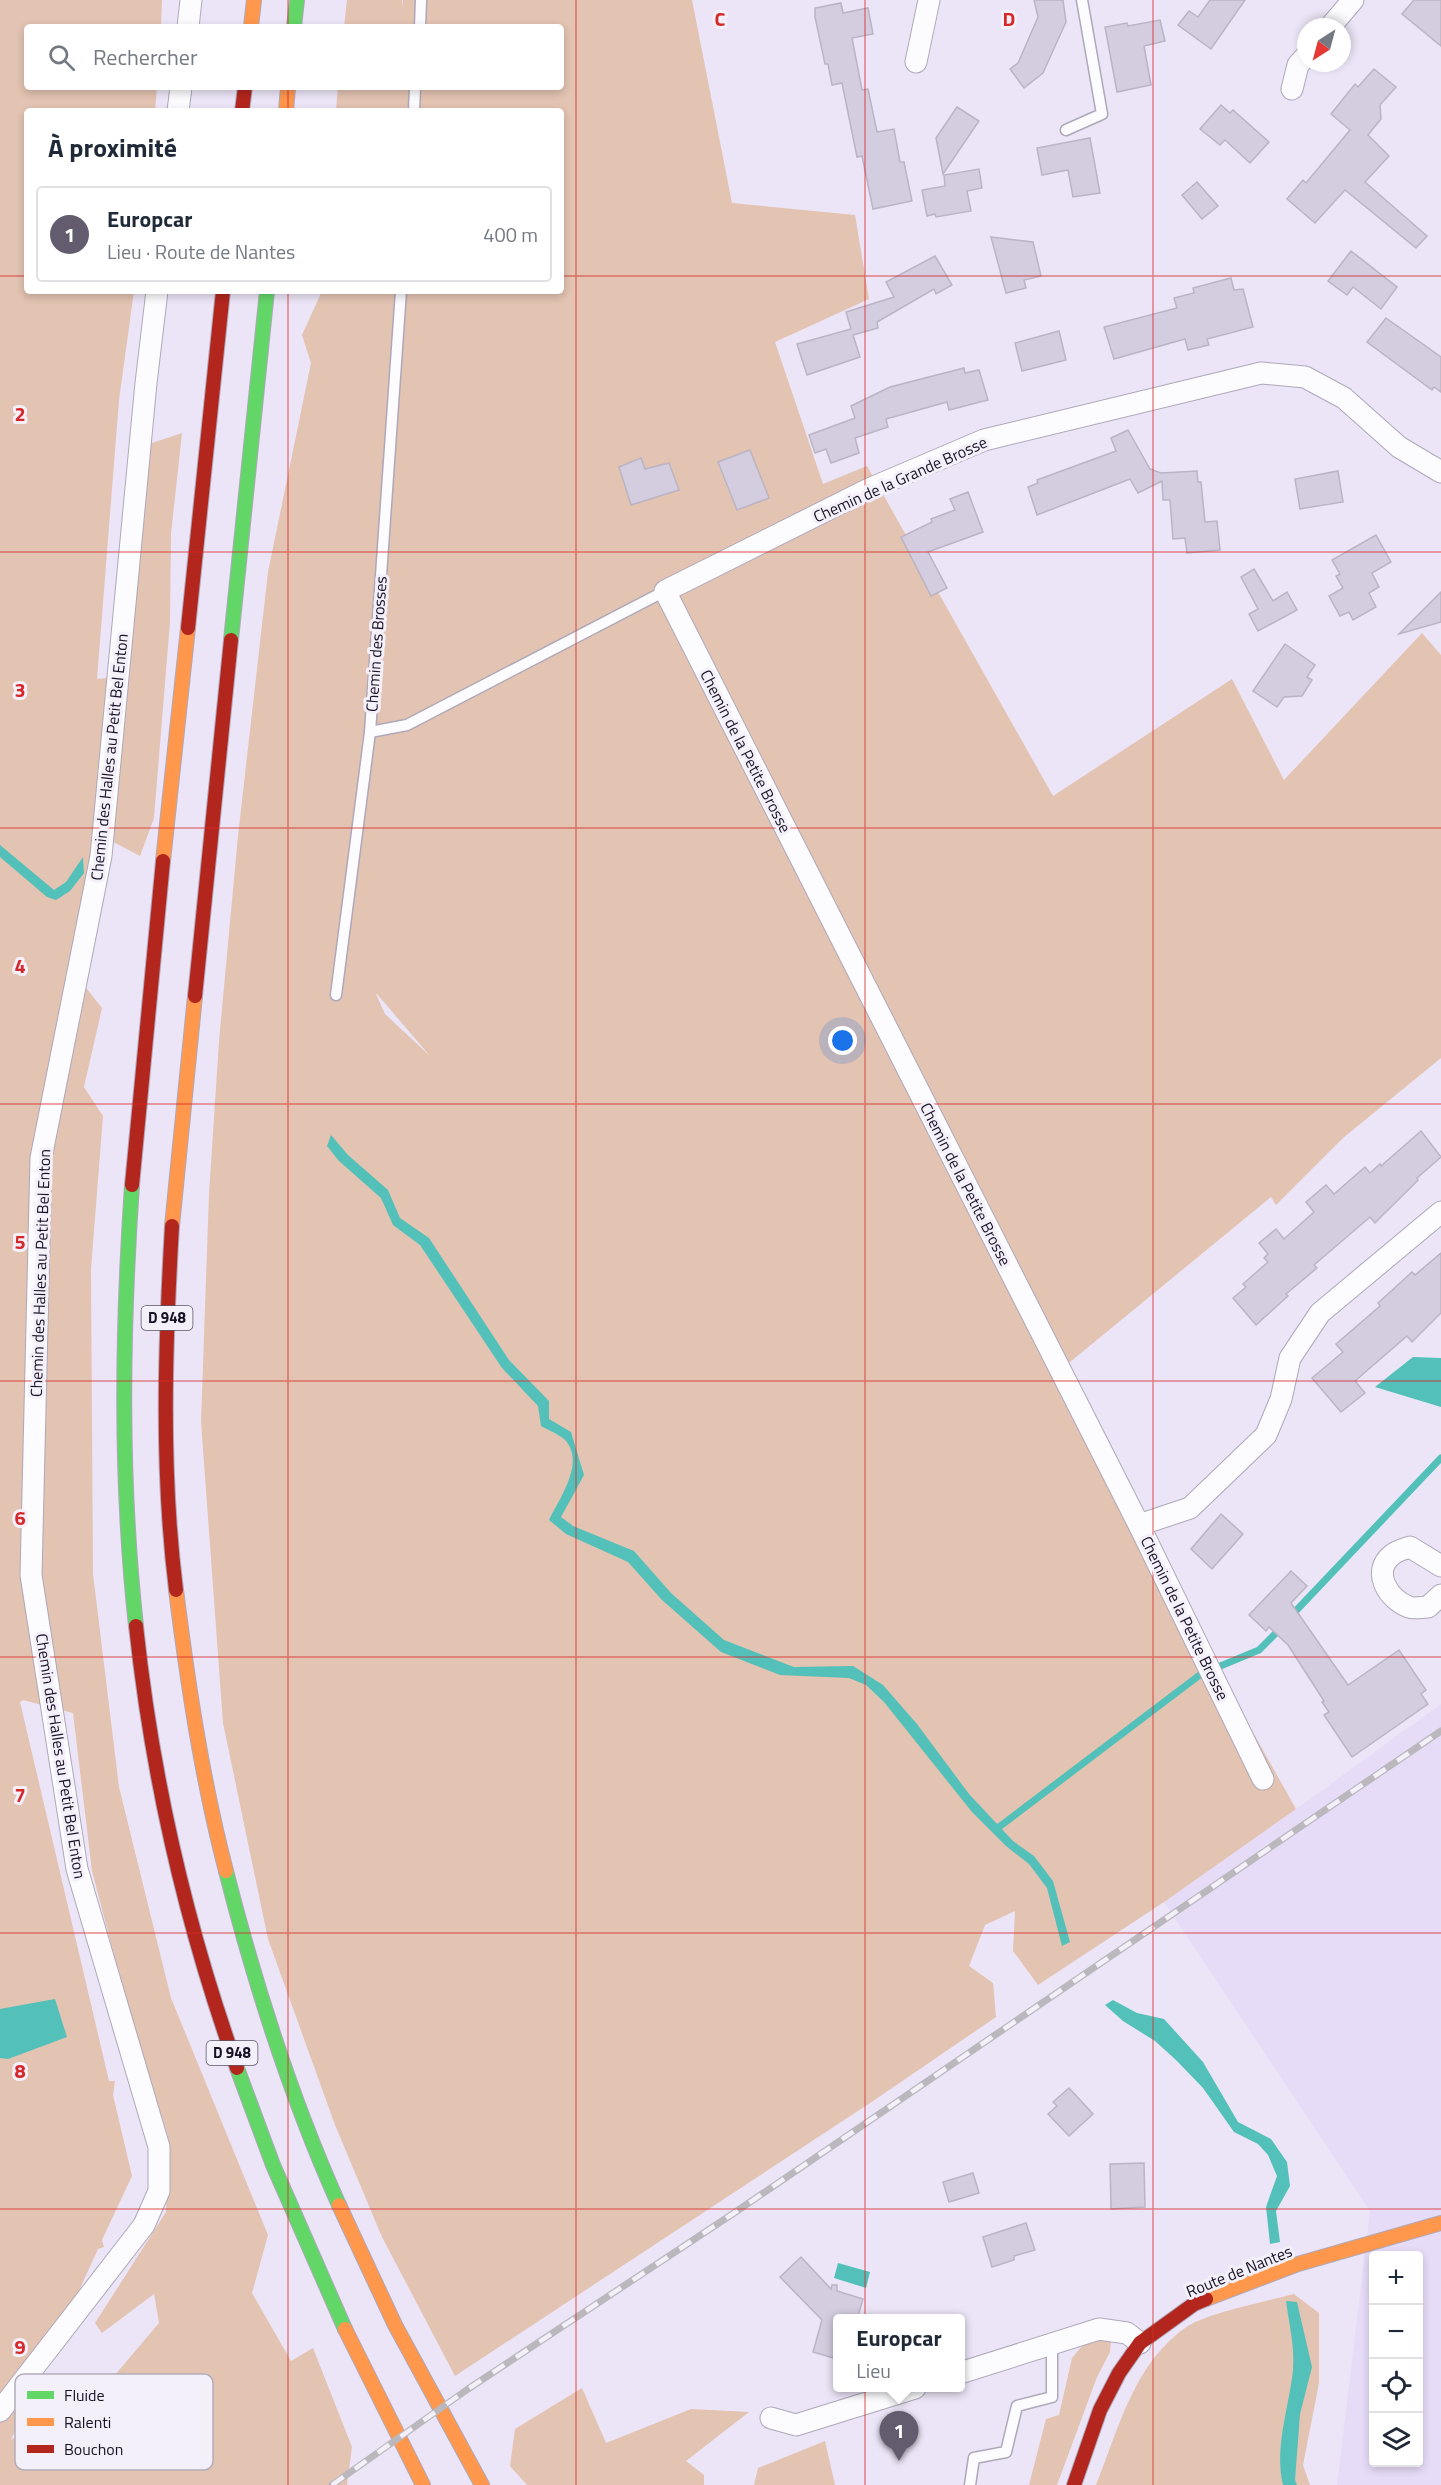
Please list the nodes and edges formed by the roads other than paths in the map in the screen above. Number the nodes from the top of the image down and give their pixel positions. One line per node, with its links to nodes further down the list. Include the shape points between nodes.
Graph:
1 (191, 0): 9 (street)
2 (254, 0): 10 (main road)
3 (297, 0): 11 (main road)
4 (422, 0): 12 (lane)
5 (929, 0): 13 (street)
6 (1082, 0): 24 (lane, via 1102,114)
7 (1353, 0): 8 (street)
8 (1338, 18)
9 (188, 24)
10 (251, 24)
11 (294, 24)
12 (420, 24)
13 (916, 62)
14 (1297, 69): 15 (street)
15 (1292, 88)
16 (181, 90): 20 (street)
17 (245, 90): 21 (main road)
18 (288, 90): 22 (main road)
19 (415, 90): 23 (lane)
20 (178, 108)
21 (242, 108)
22 (286, 108)
23 (414, 108)
24 (1066, 130)
25 (157, 294): 44 (street, Chemin des Halles au Petit Bel Enton, via 102,856 41,1158 31,1575 77,1869 159,2147 159,2191 144,2225)
26 (223, 294): 39 (main road, D 948, via 139,1092 124,1322 126,1505 144,1689 162,1798 186,1901 206,1974 260,2130)
27 (267, 294): 40 (main road, D 948, via 173,1207 167,1297 169,1492 175,1584 198,1753 243,1944 300,2112 341,2213)
28 (401, 294): 31 (lane, Chemin des Brosses)
29 (1441, 472): 30 (street, Chemin de la Grande Brosse, via 1399,447 1334,392 1305,377 1261,373 984,440 869,489)
30 (665, 591): 31 (lane, Chemin de la Grande Brosse, via 407,725); 34 (street, Chemin de la Petite Brosse)
31 (370, 732): 32 (lane, Chemin des Brosses)
32 (336, 995)
33 (1441, 1212): 34 (street, via 1320,1313 1290,1358 1281,1400 1266,1435 1190,1508)
34 (1139, 1524): 37 (street, Chemin de la Petite Brosse)
35 (1441, 1566): 36 (street, via 1410,1547 1393,1553 1381,1572 1387,1591 1409,1608 1428,1607)
36 (1441, 1595)
37 (1263, 1779)
38 (1441, 2223): 41 (main road, Route de Nantes, via 1298,2264 1194,2304)
39 (332, 2297): 49 (main road, D 948); 51 (main road)
40 (389, 2314): 50 (main road); 52 (main road, D 948)
41 (1140, 2343): 42 (street, via 1127,2333 1099,2329); 54 (main road, Route de Nantes, via 1100,2410)
42 (1052, 2345): 43 (street); 53 (lane, via 1052,2397 1017,2406 1006,2452 974,2458)
43 (965, 2371)
44 (29, 2374)
45 (15, 2392): 47 (street, Chemin des Halles au Petit Bel Enton)
46 (902, 2392): 48 (street, via 796,2425)
47 (0, 2411)
48 (771, 2418)
49 (410, 2428)
50 (485, 2463)
51 (423, 2485)
52 (482, 2485)
53 (970, 2485)
54 (1074, 2485)

